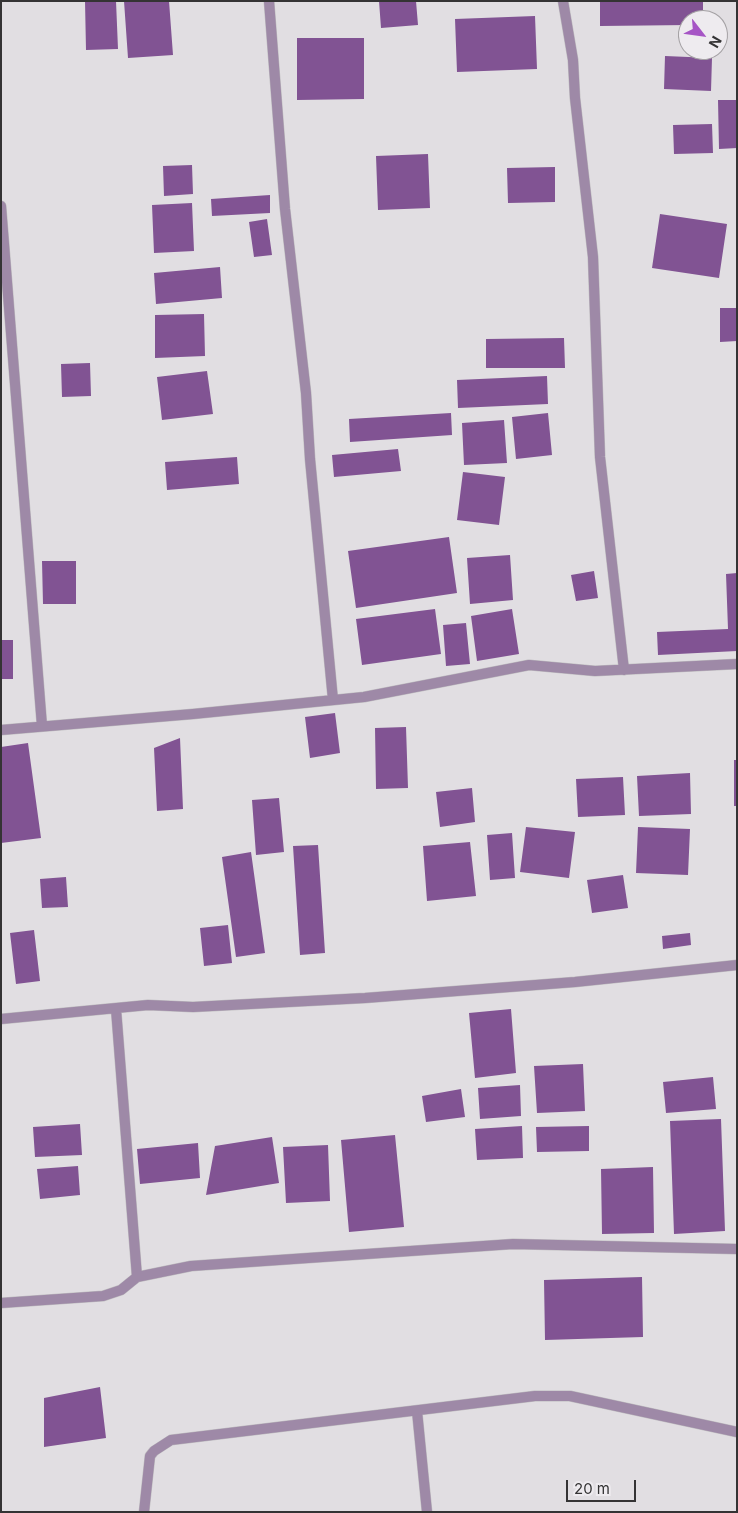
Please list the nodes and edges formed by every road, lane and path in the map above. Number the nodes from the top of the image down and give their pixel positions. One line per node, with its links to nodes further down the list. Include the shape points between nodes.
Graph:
1 (269, 1): 6 (street, via 285,209 306,393)
2 (563, 1): 5 (street, via 593,257 600,456)
3 (1, 206): 7 (street)
4 (737, 664): 5 (street)
5 (624, 670): 6 (street, via 595,671 530,665 364,697)
6 (332, 700): 7 (street)
7 (42, 726): 8 (street)
8 (1, 730)
9 (737, 965): 10 (street, via 575,982 375,997 193,1007 148,1005)
10 (116, 1009): 11 (street); 13 (street)
11 (1, 1019)
12 (737, 1248): 13 (street, via 513,1244 191,1266)
13 (137, 1277): 14 (street, via 121,1290 103,1296)
14 (1, 1303)
15 (417, 1410): 16 (street, via 534,1396 570,1396); 17 (street, via 171,1440 150,1456); 18 (street)
16 (737, 1432)
17 (144, 1512)
18 (426, 1512)

